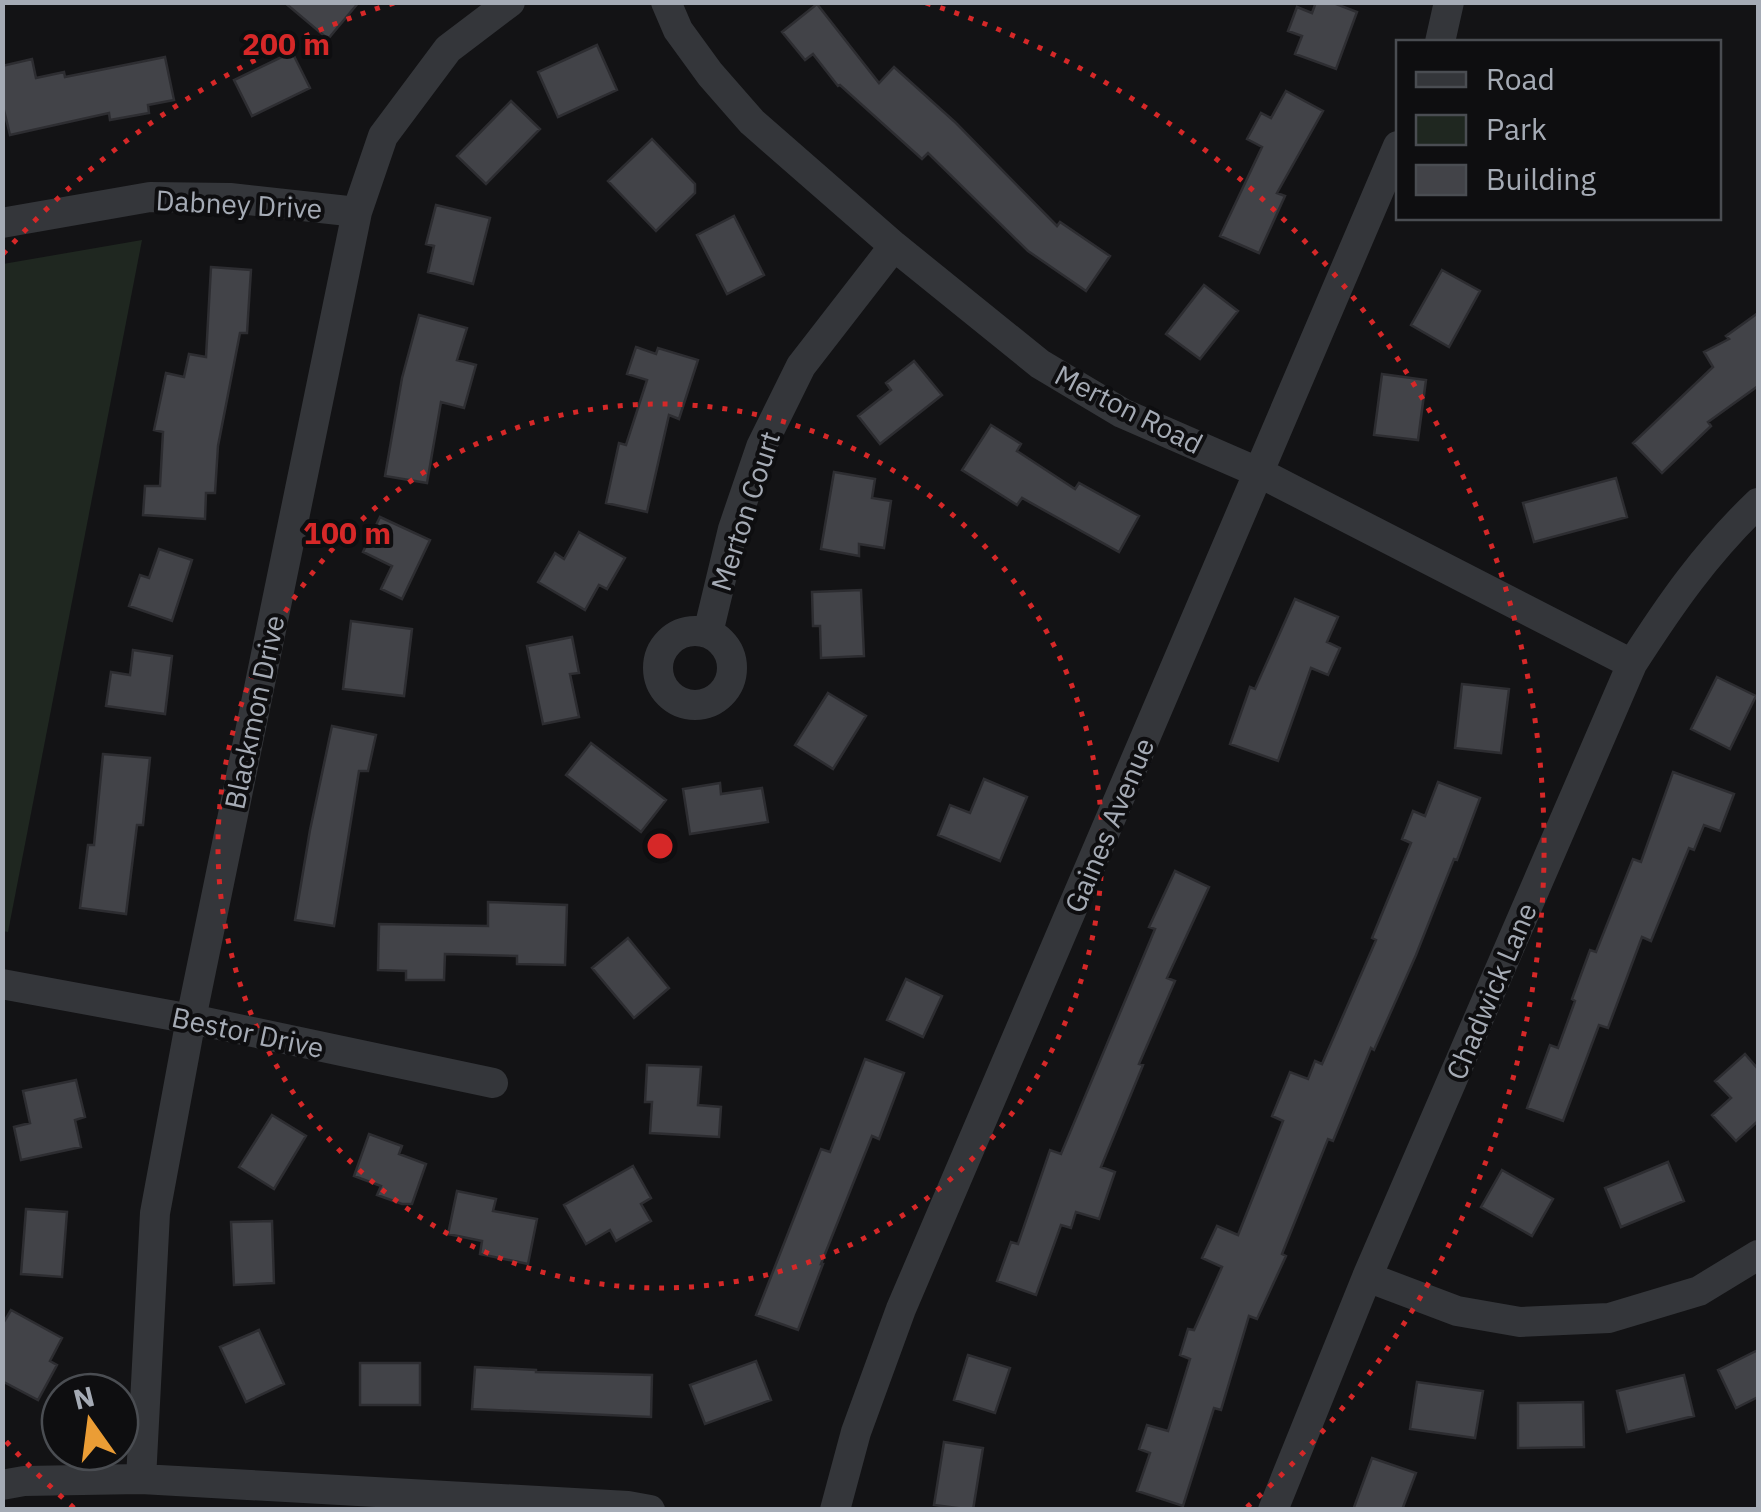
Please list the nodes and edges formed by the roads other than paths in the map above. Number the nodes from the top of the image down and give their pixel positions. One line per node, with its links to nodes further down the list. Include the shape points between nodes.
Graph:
1 (510, 2): 6 (street, Blackmon Drive, via 448,48 382,136)
2 (666, 2): 8 (street, Merton Road, via 688,45 752,122)
3 (1450, 2): 4 (street)
4 (1440, 40)
5 (1396, 151): 9 (street, Gaines Avenue)
6 (357, 212): 7 (street, Dabney Drive, via 150,197); 14 (street, Blackmon Drive)
7 (2, 224)
8 (894, 246): 9 (street, Merton Road, via 1040,364 1122,413); 11 (street, Merton Court, via 800,366 733,529)
9 (1260, 473): 12 (street, Merton Road); 21 (street, Gaines Avenue, via 900,1309)
10 (1758, 503): 12 (street, Chadwick Lane, via 1678,593)
11 (708, 633)
12 (1632, 664): 17 (street, Chadwick Lane)
13 (2, 984): 14 (street, Bestor Drive)
14 (191, 1019): 15 (street, Bestor Drive); 18 (street, Blackmon Drive, via 155,1213)
15 (492, 1083)
16 (1758, 1255): 17 (street, via 1699,1291 1609,1318 1520,1322 1457,1311)
17 (1368, 1277): 22 (street, Chadwick Lane)
18 (141, 1479): 19 (street); 20 (street)
19 (2, 1485)
20 (650, 1510)
21 (836, 1510)
22 (1273, 1510)

